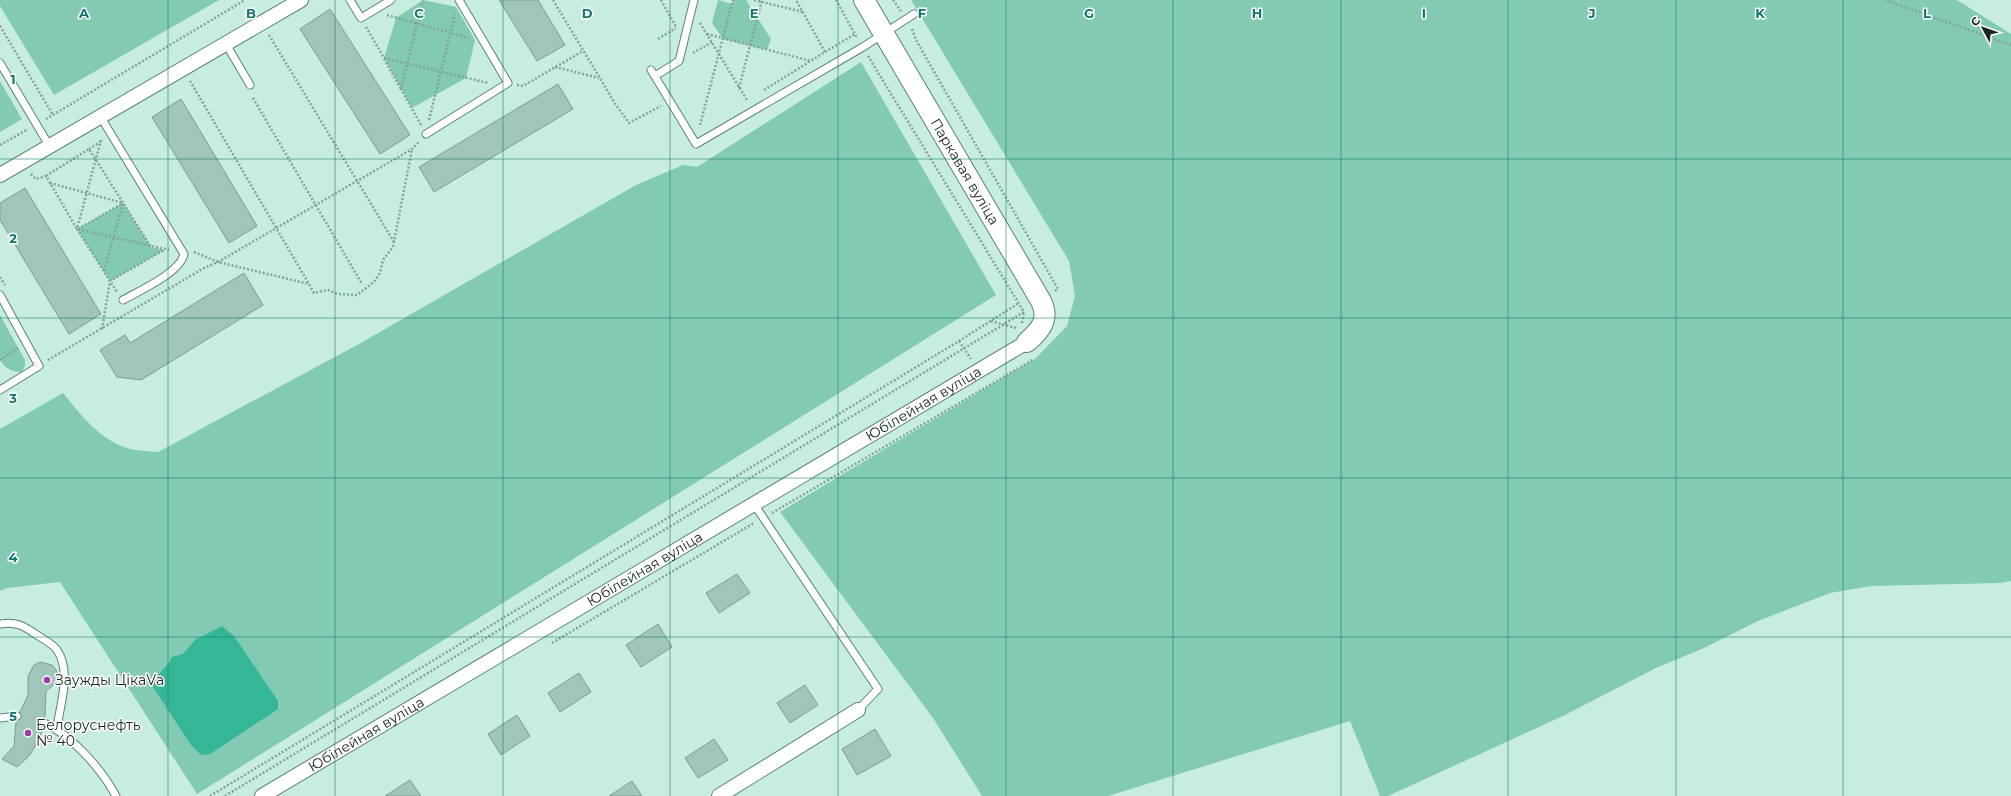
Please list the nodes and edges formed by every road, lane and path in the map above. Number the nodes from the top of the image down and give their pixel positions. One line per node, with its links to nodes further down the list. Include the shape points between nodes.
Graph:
1 (245, 0): 63 (path)
2 (301, 0): 37 (street)
3 (350, 0): 22 (lane)
4 (391, 0): 19 (lane)
5 (423, 0): 25 (path)
6 (553, 0): 41 (path)
7 (660, 0): 27 (path)
8 (694, 0): 18 (lane)
9 (733, 0): 34 (path)
10 (754, 0): 16 (path)
11 (796, 0): 20 (path)
12 (836, 0): 32 (path)
13 (864, 0): 30 (street, Паркавая вуліца)
14 (893, 0): 23 (path)
15 (1885, 0): 38 (path)
16 (762, 1): 20 (path); 39 (path)
17 (458, 3): 29 (path); 36 (lane)
18 (692, 9): 24 (lane); 31 (path)
19 (373, 11): 22 (lane); 25 (path)
20 (803, 12): 42 (path)
21 (914, 14): 23 (lane)
22 (361, 18): 44 (path)
23 (906, 19): 30 (lane); 98 (path, via 1058,289)
24 (689, 21): 27 (path); 45 (lane)
25 (418, 24): 29 (path); 48 (path)
26 (0, 26): 63 (path)
27 (677, 28): 33 (path)
28 (266, 30): 79 (path)
29 (450, 33): 36 (path); 50 (path)
30 (884, 33): 40 (lane); 108 (street, Паркавая вуліца, via 1041,300 1046,316 1044,325)
31 (707, 34): 34 (path); 35 (path)
32 (855, 34): 40 (path); 42 (path)
33 (658, 39)
34 (723, 39): 39 (path); 43 (path)
35 (712, 42): 43 (path); 45 (path)
36 (485, 43): 53 (lane)
37 (226, 44): 54 (lane); 64 (street)
38 (2011, 45)
39 (751, 46): 46 (path); 55 (path)
40 (863, 47): 61 (lane, via 696,144); 101 (path)
41 (583, 51): 49 (path); 52 (path)
42 (826, 52): 46 (path)
43 (719, 54): 55 (path); 67 (path)
44 (384, 58): 48 (path); 56 (path)
45 (679, 61): 61 (lane, via 653,73)
46 (811, 61): 57 (path)
47 (0, 63): 66 (lane)
48 (408, 64): 50 (path); 56 (path)
49 (555, 67): 52 (path); 53 (path, via 523,86)
50 (441, 72): 53 (path); 69 (path)
51 (187, 77): 84 (path)
52 (600, 78): 61 (path, via 629,123)
53 (505, 84): 69 (lane)
54 (250, 85)
55 (739, 88): 60 (path)
56 (401, 89): 69 (path)
57 (759, 92)
58 (753, 96): 60 (path)
59 (253, 98): 83 (path)
60 (747, 100): 62 (path)
61 (670, 101)
62 (741, 104)
63 (53, 115): 66 (path)
64 (103, 121): 70 (path); 72 (street); 91 (lane)
65 (694, 124): 67 (path)
66 (36, 125): 71 (path); 72 (lane)
67 (700, 125): 68 (path)
68 (705, 126)
69 (426, 134): 74 (path)
70 (101, 142): 73 (path); 75 (path)
71 (0, 145)
72 (50, 147): 76 (street)
73 (89, 149): 75 (path); 78 (path)
74 (412, 149): 79 (path); 87 (path)
75 (95, 159): 81 (path); 82 (path)
76 (20, 165): 77 (street); 78 (path, via 36,179)
77 (0, 175)
78 (46, 176): 80 (path)
79 (358, 180): 83 (path); 87 (path)
80 (50, 183): 81 (path); 85 (path)
81 (87, 192): 82 (path); 85 (path)
82 (123, 203): 85 (path); 86 (path); 89 (path)
83 (316, 205): 84 (path); 97 (path)
84 (277, 228): 93 (path); 96 (path)
85 (78, 229): 86 (path); 94 (path)
86 (114, 237): 89 (path); 94 (path)
87 (394, 242): 96 (path, via 394,247 383,260 380,273 374,282 357,295 338,294 328,290 314,294)
88 (190, 246): 92 (path)
89 (151, 247): 90 (path)
90 (164, 250): 91 (path); 95 (path)
91 (182, 251): 92 (path); 100 (lane, via 183,262 173,271)
92 (194, 252): 93 (path)
93 (218, 262): 96 (path); 102 (path)
94 (104, 272): 95 (path)
95 (110, 281): 100 (path); 105 (path)
96 (309, 284)
97 (362, 284)
98 (1051, 294)
99 (0, 296): 111 (lane)
100 (123, 300): 102 (path)
101 (1019, 303): 103 (path); 104 (path, via 1024,312)
102 (130, 313): 105 (path)
103 (991, 321): 104 (path); 107 (path)
104 (1004, 325): 108 (path); 109 (path)
105 (102, 329): 111 (path)
106 (15, 341): 110 (path, via 19,347)
107 (959, 341): 109 (path); 124 (path)
108 (1028, 343): 112 (street, Юбілейная вуліца); 115 (path)
109 (964, 350): 112 (path); 125 (path)
110 (0, 360)
111 (40, 366): 113 (lane)
112 (978, 371): 114 (street, Юбілейная вуліца)
113 (0, 390)
114 (754, 504): 115 (lane); 126 (street, Юбілейная вуліца)
115 (763, 518): 117 (path); 118 (lane, via 878,689)
116 (0, 624): 122 (lane, via 11,622 24,625 56,649 63,662 65,674)
117 (545, 647)
118 (858, 710): 127 (street)
119 (17, 716): 120 (lane)
120 (0, 718)
121 (44, 723): 122 (lane)
122 (57, 728): 123 (lane, via 108,782)
123 (116, 796)
124 (210, 796)
125 (225, 796)
126 (262, 796)
127 (720, 796)

